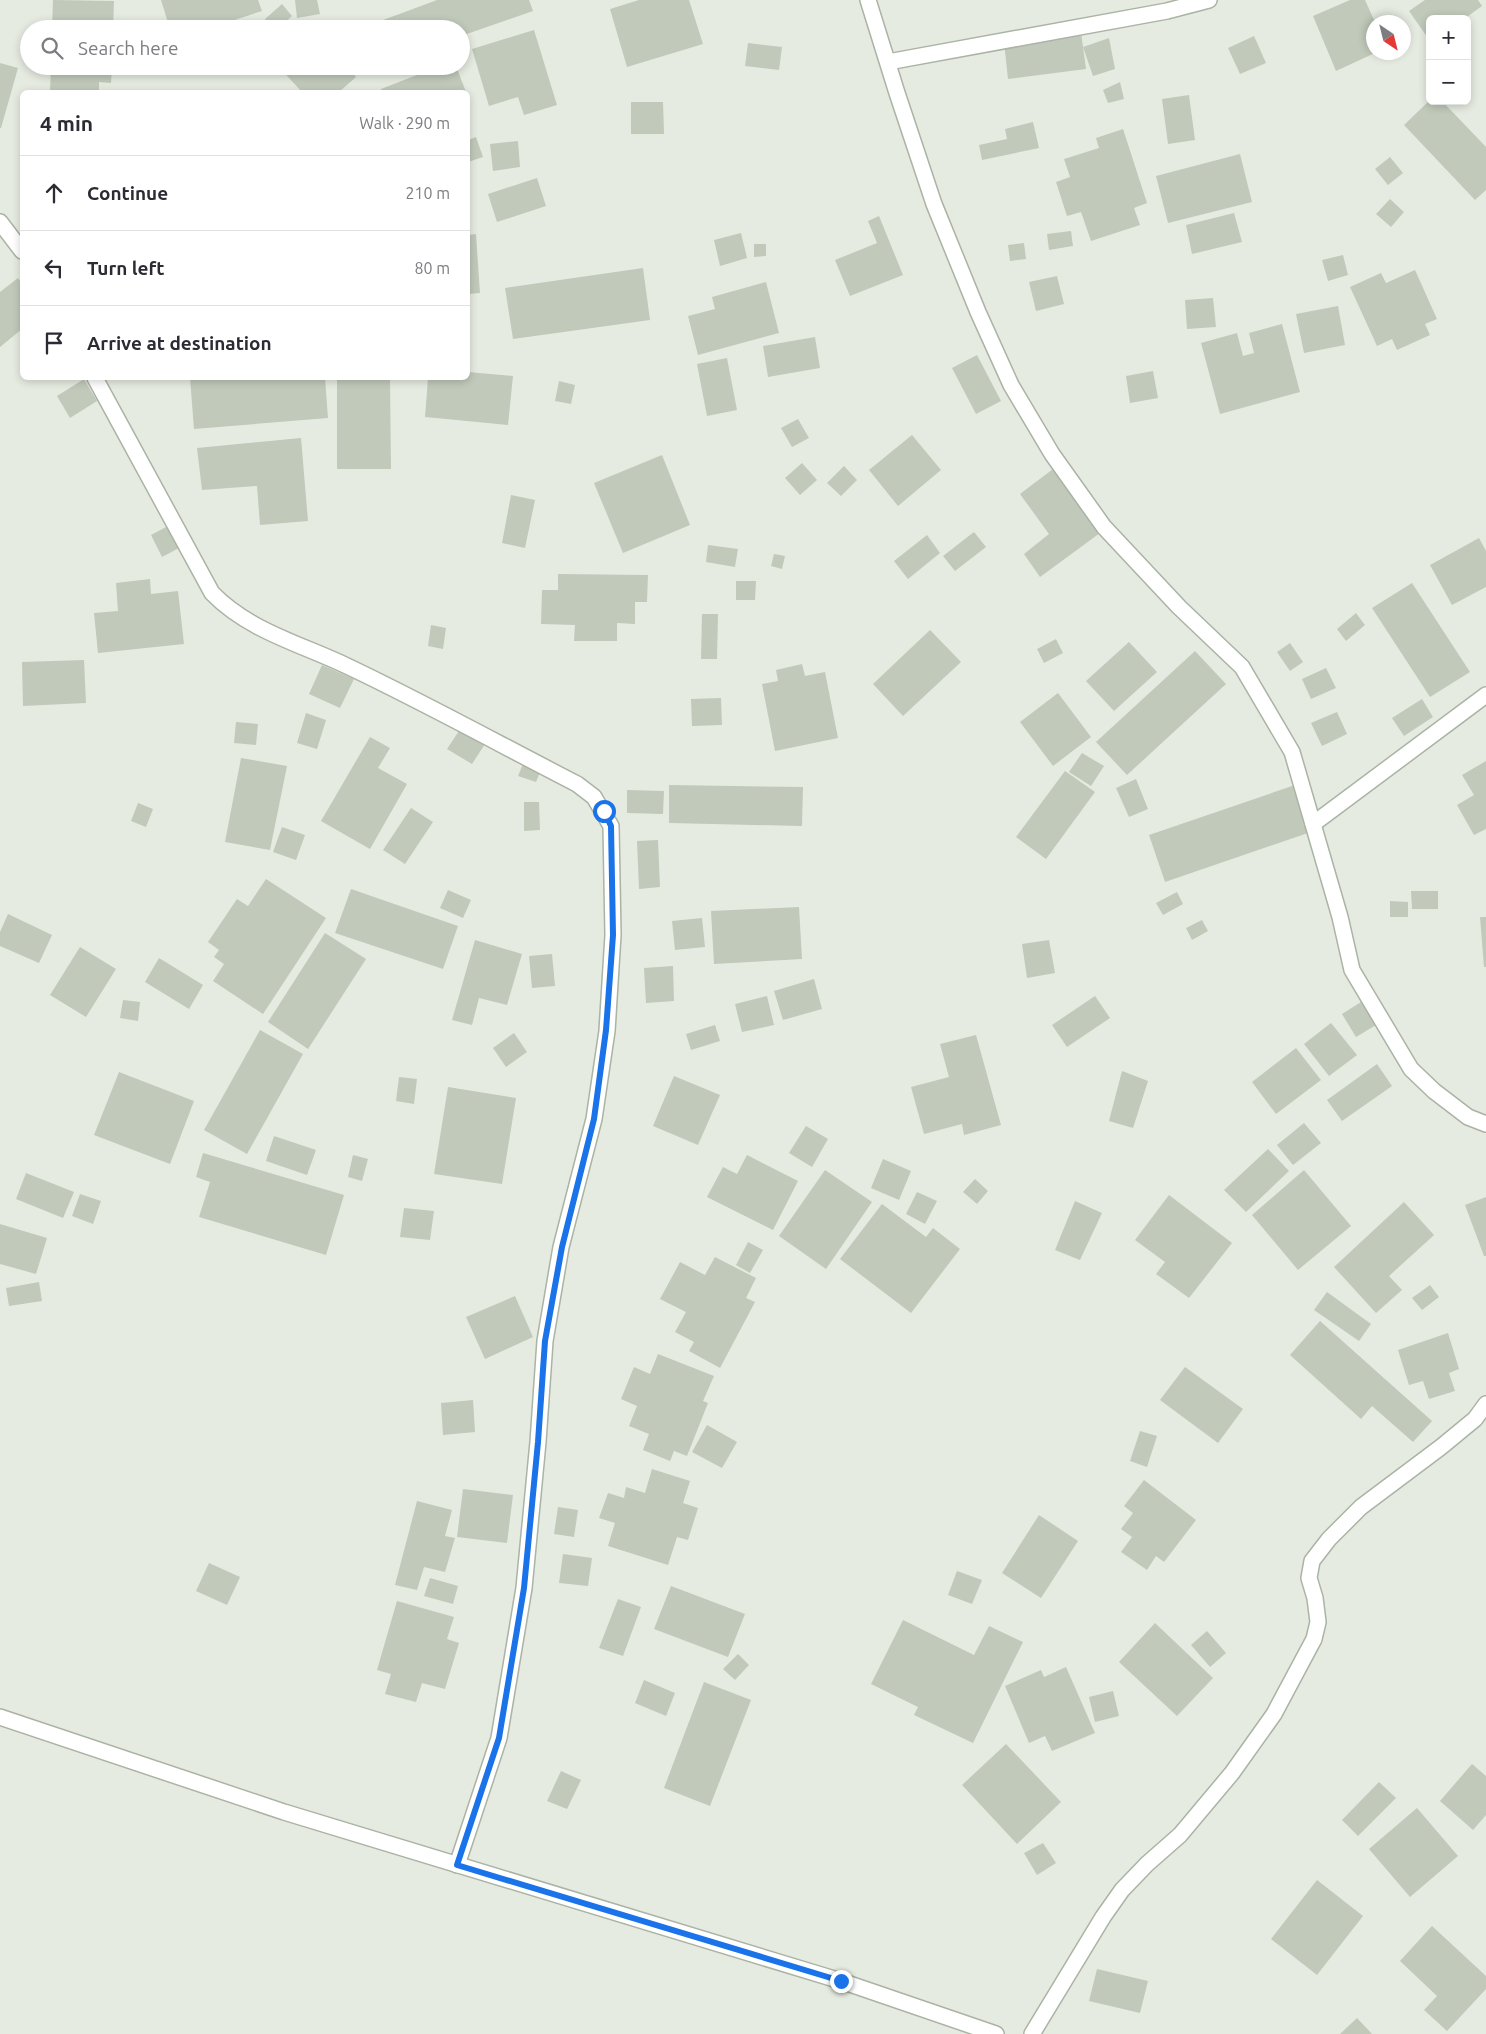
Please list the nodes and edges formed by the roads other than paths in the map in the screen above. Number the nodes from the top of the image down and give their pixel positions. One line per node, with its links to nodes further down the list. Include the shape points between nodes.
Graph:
1 (868, 0): 3 (street)
2 (1210, 0): 3 (street, via 1167,11)
3 (888, 62): 8 (street, via 934,204 1011,385 1052,454 1104,527 1179,607 1242,667 1292,752)
4 (0, 222): 5 (street)
5 (20, 248)
6 (96, 380): 12 (street, via 212,593 226,608 252,625 347,666 577,784 594,797 611,826 613,935 606,1030 594,1119 562,1247 545,1341 524,1588 499,1738)
7 (1486, 695): 8 (street)
8 (1313, 824): 9 (street, via 1352,970 1411,1069 1468,1117)
9 (1486, 1124)
10 (1486, 1404): 14 (street, via 1474,1419 1441,1447 1361,1507 1312,1561 1309,1578 1318,1622 1314,1639 1274,1714 1232,1773 1180,1835 1122,1890)
11 (0, 1717): 12 (street, via 284,1812)
12 (457, 1865): 13 (street, via 841,1981)
13 (996, 2034)
14 (1032, 2034)

